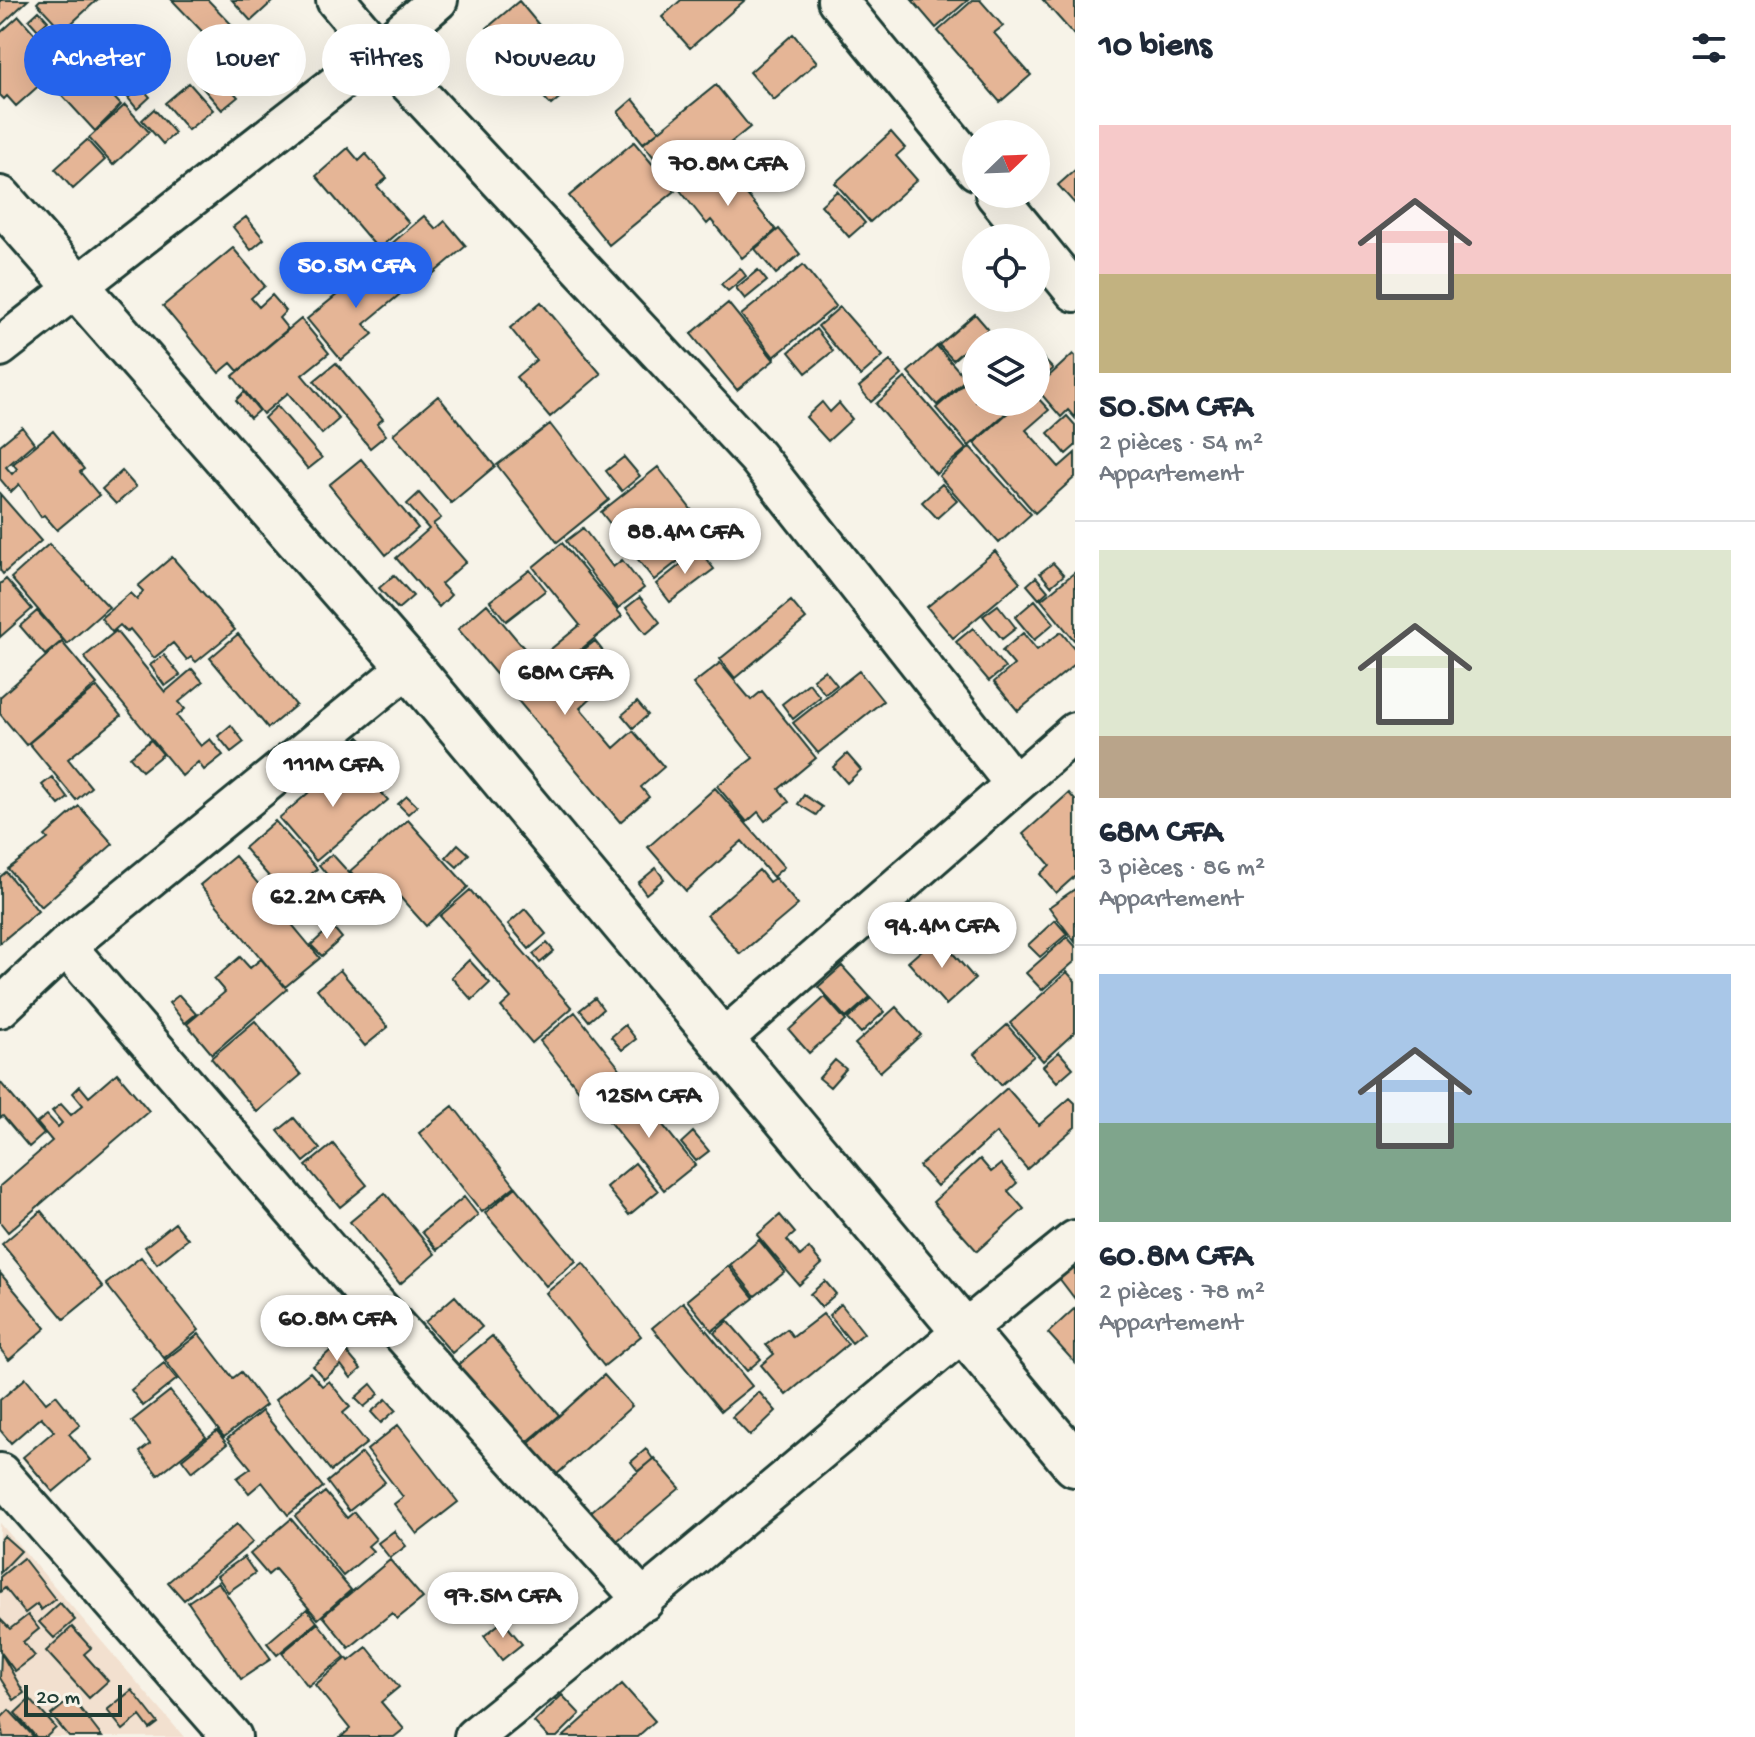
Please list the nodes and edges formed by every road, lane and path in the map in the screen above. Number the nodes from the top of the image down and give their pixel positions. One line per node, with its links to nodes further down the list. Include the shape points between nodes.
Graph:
1 (336, 0): 4 (street)
2 (438, 0): 5 (street)
3 (837, 0): 8 (street)
4 (356, 24)
5 (410, 24)
6 (322, 95): 13 (street)
7 (421, 96): 18 (street, via 757,457)
8 (962, 153)
9 (0, 199): 13 (street)
10 (1006, 208): 11 (street)
11 (1020, 224)
12 (1050, 261): 14 (street)
13 (76, 286): 15 (street); 16 (street)
14 (1075, 292)
15 (0, 347)
16 (409, 666): 19 (street); 21 (street)
17 (1075, 732): 18 (street)
18 (1013, 782): 21 (street)
19 (66, 946): 20 (street); 26 (street, via 359,1286)
20 (0, 1008)
21 (721, 1041): 23 (street)
22 (1075, 1240): 23 (street)
23 (963, 1329): 24 (street); 26 (street)
24 (1075, 1464)
25 (0, 1473): 27 (street)
26 (644, 1601): 28 (street)
27 (232, 1737)
28 (474, 1737)

